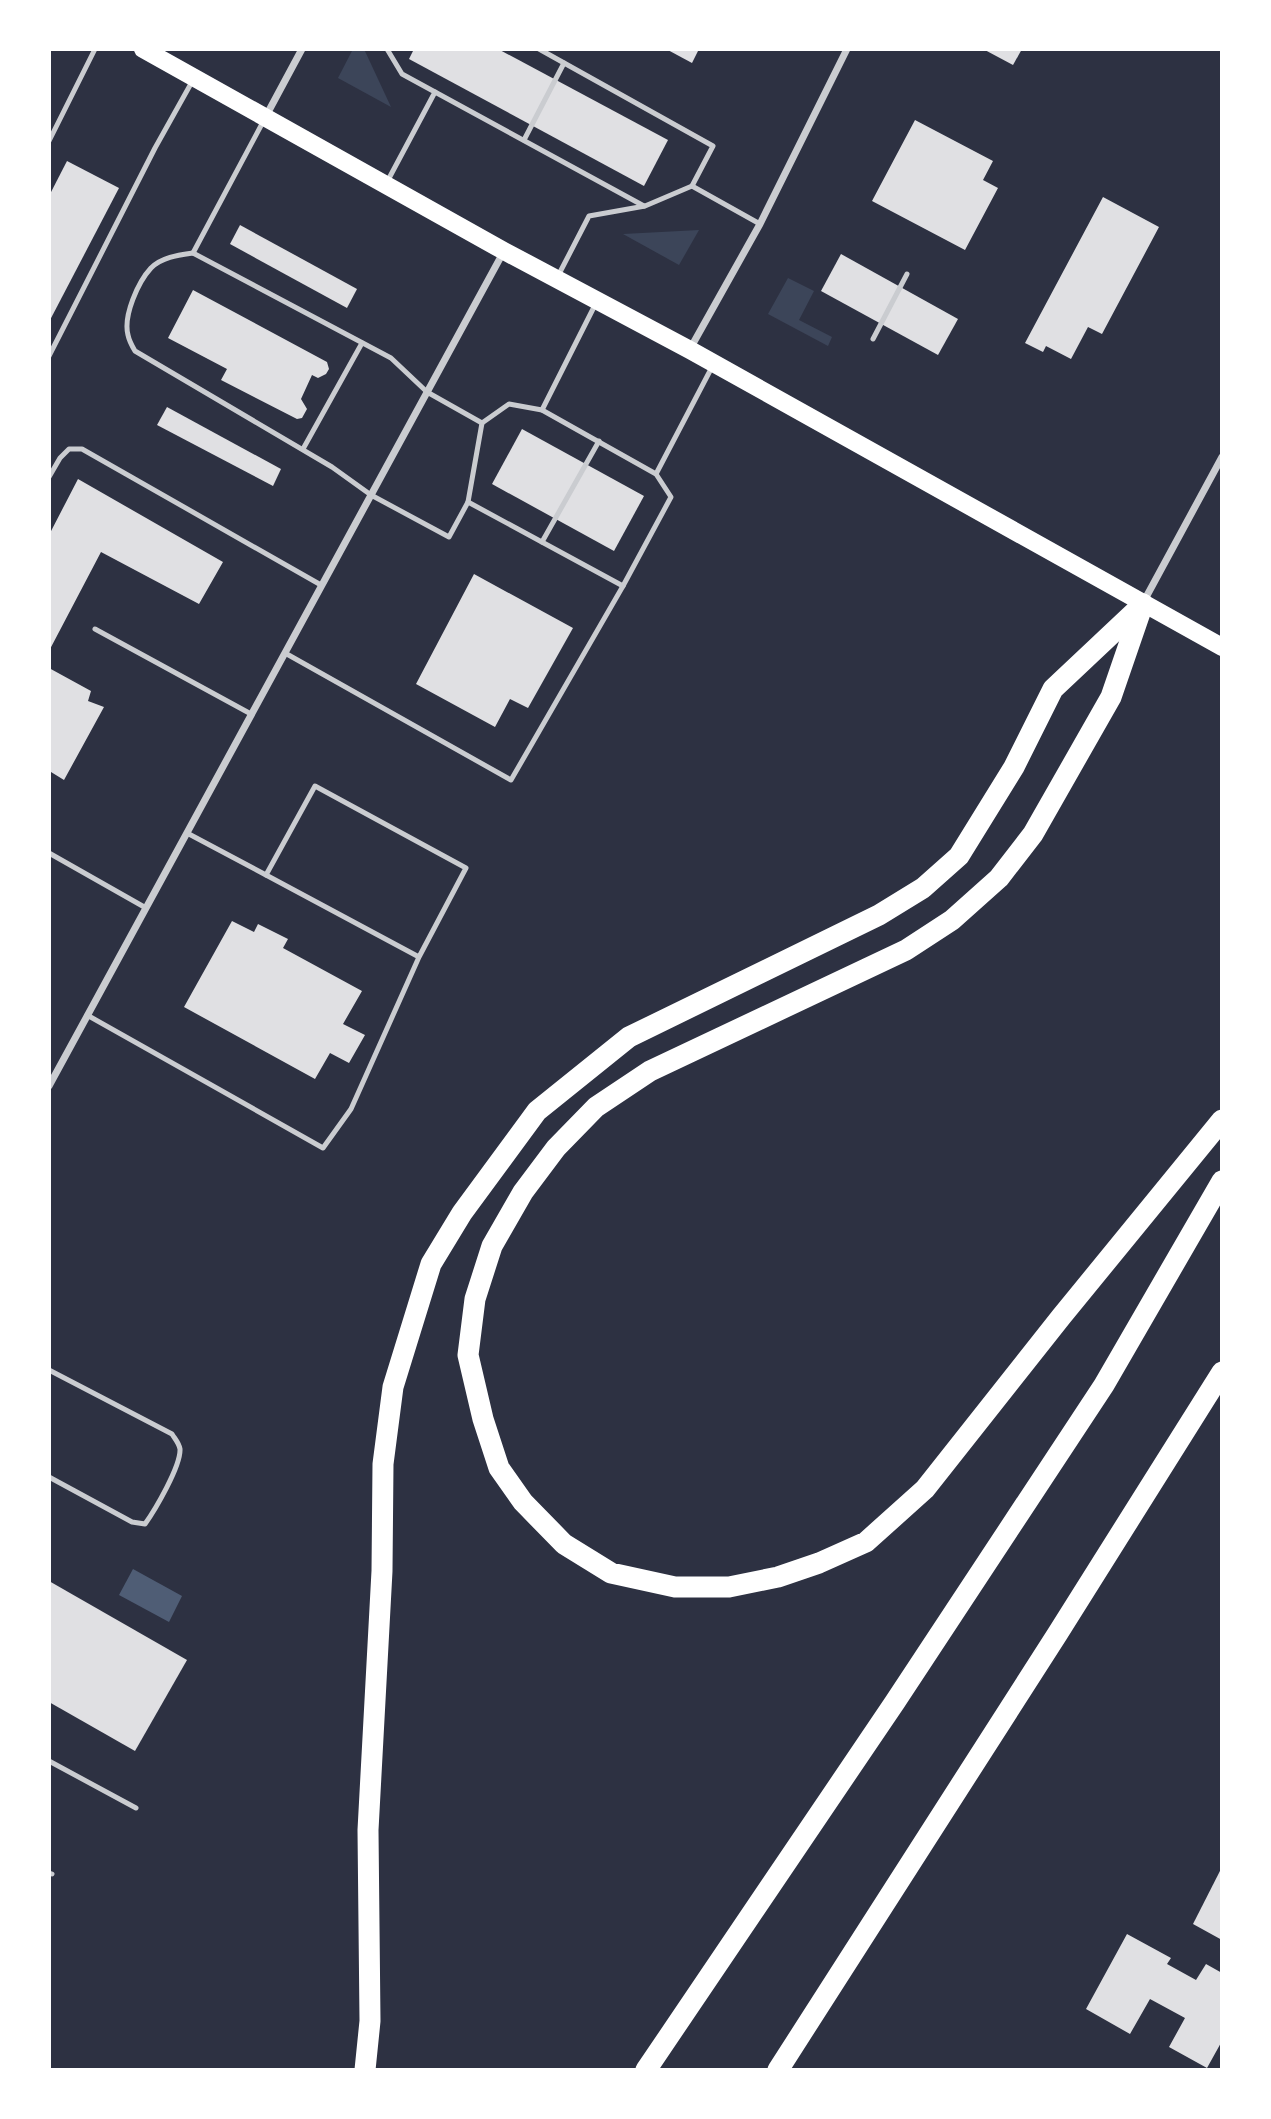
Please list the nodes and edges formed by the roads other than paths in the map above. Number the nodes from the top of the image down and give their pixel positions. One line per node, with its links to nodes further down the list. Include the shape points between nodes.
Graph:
1 (96, 49): 12 (lane)
2 (143, 49): 8 (main road)
3 (302, 49): 10 (street)
4 (387, 49): 9 (lane, via 402,74)
5 (539, 49): 7 (lane)
6 (847, 49): 16 (street)
7 (564, 63): 11 (lane); 14 (lane, via 713,146)
8 (194, 78): 10 (main road); 25 (lane)
9 (435, 92): 11 (lane); 13 (lane)
10 (265, 117): 13 (main road); 18 (lane)
11 (524, 140): 15 (lane)
12 (49, 141)
13 (386, 185): 17 (main road)
14 (692, 186): 15 (lane); 16 (lane)
15 (645, 206): 20 (lane, via 590,216)
16 (760, 224): 24 (street)
17 (504, 251): 20 (main road); 27 (street)
18 (193, 253): 23 (lane); 31 (lane, via 152,267 136,291 127,319 135,351)
19 (907, 274): 22 (lane)
20 (557, 279): 21 (main road)
21 (597, 301): 24 (main road); 28 (lane)
22 (873, 339)
23 (362, 343): 27 (lane, via 391,358); 31 (lane)
24 (690, 350): 26 (main road)
25 (49, 356)
26 (713, 364): 33 (lane); 40 (main road)
27 (427, 392): 29 (lane); 35 (street)
28 (542, 410): 29 (lane, via 509,404); 30 (lane)
29 (482, 423): 36 (lane)
30 (599, 441): 33 (lane); 37 (lane)
31 (303, 450): 35 (lane)
32 (1222, 457): 40 (street)
33 (656, 474): 39 (lane, via 671,497)
34 (49, 477): 38 (lane, via 69,449 82,449)
35 (371, 495): 36 (lane, via 449,537); 38 (street)
36 (468, 502): 37 (lane)
37 (542, 542): 39 (lane)
38 (321, 585): 43 (street)
39 (623, 586): 43 (lane, via 511,780)
40 (1143, 604): 42 (main road); 52 (highway, via 1111,697 1033,834 999,878 952,920 906,950 650,1071 596,1107 556,1148 523,1192 492,1246 475,1299 468,1355 499,1468 523,1502 564,1545 611,1573 675,1587 729,1587 778,1577 866,1542 925,1489); 59 (highway, via 1053,689 1014,767 959,856 923,888 879,915 629,1037 537,1111 462,1213 431,1264 393,1387 383,1464 368,1830 370,2021)
41 (96, 629): 44 (lane)
42 (1222, 647)
43 (285, 653): 44 (street)
44 (251, 714): 45 (street)
45 (187, 833): 47 (lane); 48 (street)
46 (49, 853): 48 (lane)
47 (266, 875): 49 (lane); 49 (lane, via 315,786 466,868)
48 (146, 908): 50 (street)
49 (419, 957): 50 (lane, via 351,1109 323,1148)
50 (87, 1016): 51 (street)
51 (49, 1086)
52 (1222, 1120)
53 (1222, 1181): 60 (highway, via 1104,1385)
54 (49, 1370): 56 (lane, via 172,1434 180,1446 179,1459 145,1524 132,1522)
55 (1222, 1371): 61 (highway)
56 (49, 1477)
57 (49, 1761): 58 (lane)
58 (136, 1808)
59 (365, 2070)
60 (646, 2070)
61 (778, 2070)

